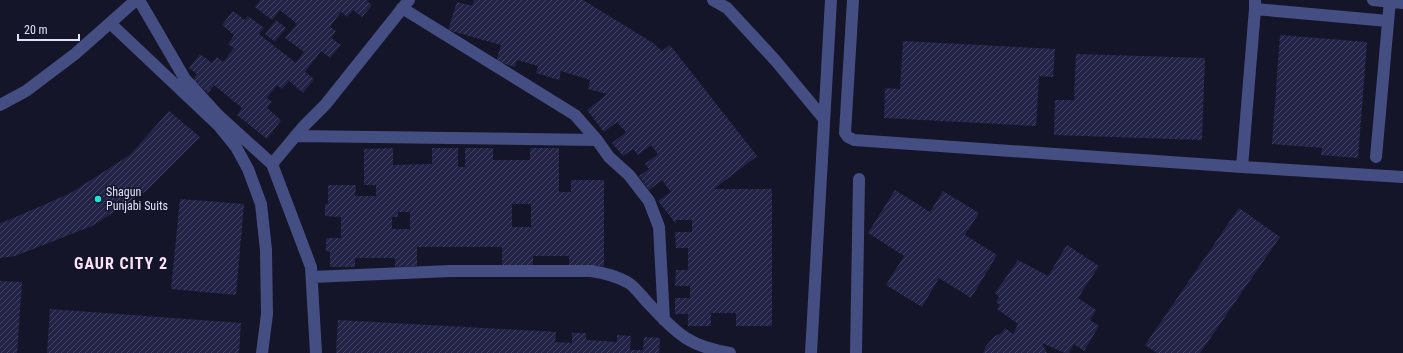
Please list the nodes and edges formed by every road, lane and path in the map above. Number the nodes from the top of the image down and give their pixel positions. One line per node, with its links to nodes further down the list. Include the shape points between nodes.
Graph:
1 (136, 0): 12 (street)
2 (139, 0): 18 (street, via 185,79 219,116)
3 (713, 0): 14 (street, via 727,8)
4 (831, 0): 14 (street)
5 (853, 0): 19 (street, via 845,133 848,138)
6 (1373, 0): 7 (street)
7 (1390, 1): 8 (street); 11 (street)
8 (1403, 3)
9 (406, 4): 15 (street, via 325,105); 16 (street, via 575,115)
10 (1255, 5): 11 (street); 19 (street)
11 (1388, 22): 17 (street)
12 (110, 23): 13 (street, via 75,54 26,91); 24 (street, via 219,126 236,147 248,169 261,204 266,250 268,314)
13 (0, 105)
14 (824, 119): 27 (street)
15 (295, 136): 16 (street); 18 (street)
16 (597, 140): 23 (street, via 649,201 659,227)
17 (1376, 157)
18 (272, 164): 22 (street, via 311,267)
19 (1242, 167): 20 (street)
20 (1403, 177)
21 (859, 179): 28 (street)
22 (312, 277): 23 (street, via 450,271 591,271 628,282); 25 (street)
23 (664, 320): 26 (street, via 675,332 692,343 710,350)
24 (262, 353)
25 (316, 353)
26 (730, 353)
27 (810, 353)
28 (856, 353)

